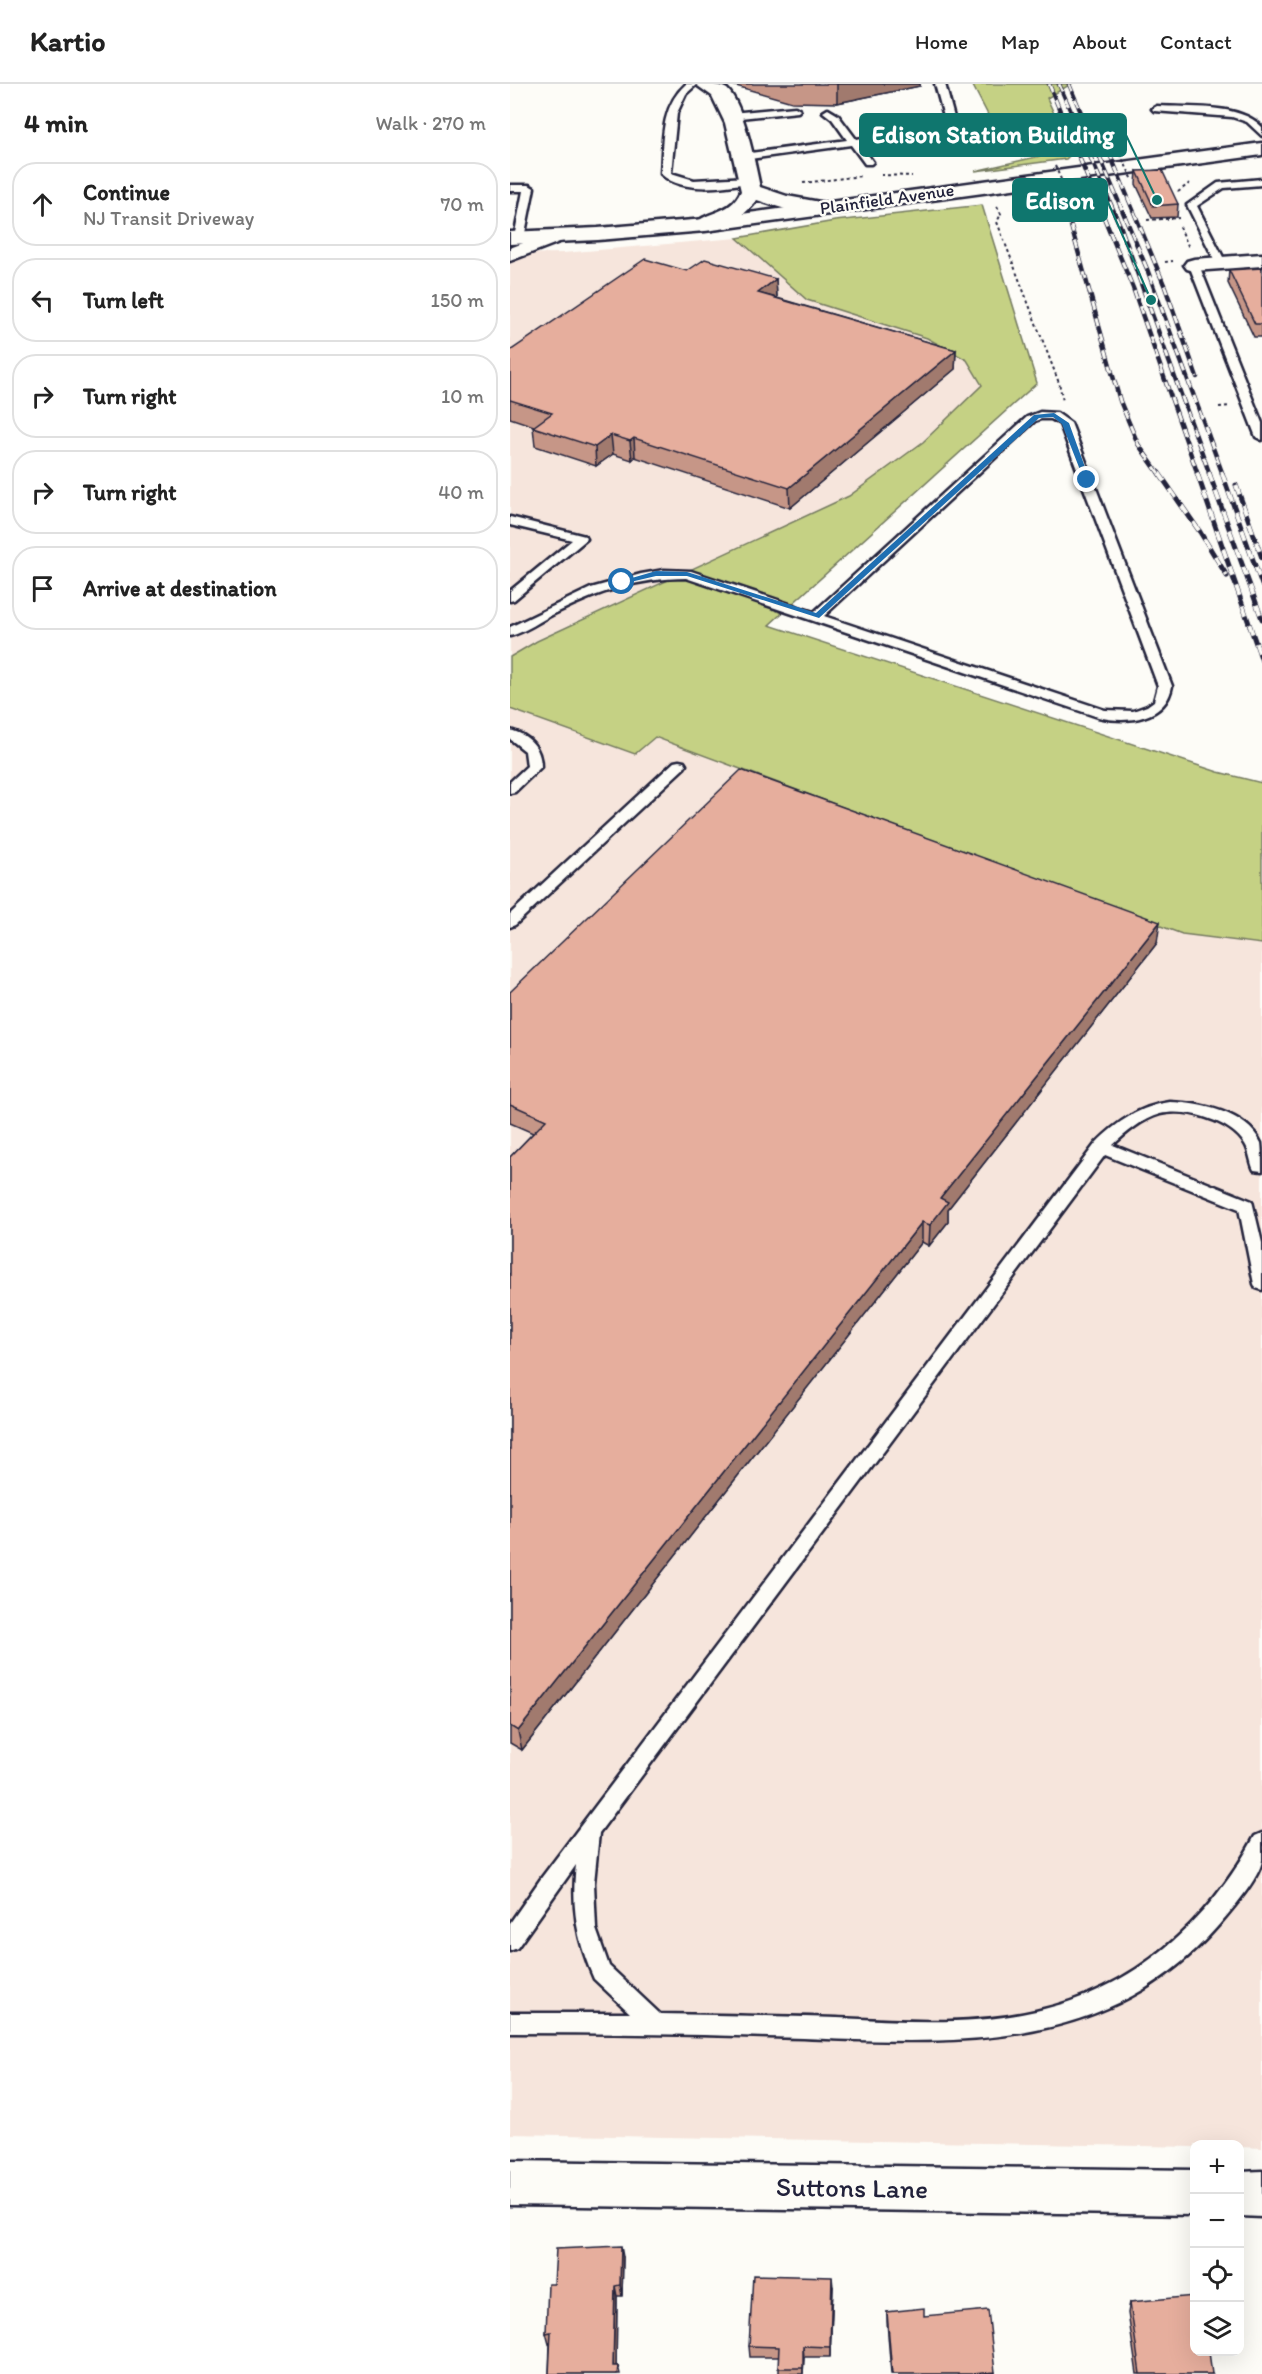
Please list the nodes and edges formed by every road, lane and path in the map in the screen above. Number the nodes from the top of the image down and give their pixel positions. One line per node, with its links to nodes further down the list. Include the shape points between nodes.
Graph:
1 (692, 84): 22 (lane, via 681,92 672,107 666,174 674,181)
2 (704, 84): 7 (street, via 720,93)
3 (940, 84): 9 (lane, via 951,125 942,130)
4 (1157, 109): 8 (lane, via 1233,114 1250,120)
5 (795, 110): 7 (lane)
6 (828, 112): 9 (lane)
7 (731, 116): 12 (street)
8 (1262, 132)
9 (852, 142): 12 (lane); 13 (lane)
10 (1262, 149): 27 (street, Plainfield Avenue)
11 (1120, 154): 19 (path, bridge)
12 (743, 157): 22 (street)
13 (868, 162)
14 (902, 168): 15 (path)
15 (907, 174): 16 (path); 18 (path)
16 (879, 175)
17 (868, 176): 21 (path)
18 (914, 177)
19 (1133, 180)
20 (1262, 182): 33 (lane, via 1222,185 1192,205)
21 (800, 183)
22 (750, 186): 27 (street, via 784,202); 30 (street, via 748,201 740,209)
23 (510, 188): 31 (lane, via 529,188)
24 (1171, 193): 25 (path)
25 (1176, 194)
26 (998, 207): 37 (path, via 998,222 1059,383 1064,405)
27 (824, 208): 30 (street, Plainfield Avenue)
28 (1176, 209): 29 (path, via 1181,218)
29 (1147, 220)
30 (705, 225): 31 (street, Plainfield Avenue, via 555,237)
31 (514, 235)
32 (1262, 260): 33 (street)
33 (1221, 263): 34 (street)
34 (1194, 265): 38 (lane)
35 (1218, 406): 36 (path)
36 (1234, 406)
37 (1054, 415): 41 (lane, via 1031,419); 41 (lane, via 1065,423 1166,686 1159,705 1119,717 1103,714)
38 (1262, 437)
39 (510, 521): 40 (lane, via 581,539)
40 (510, 597)
41 (817, 616): 42 (lane, via 702,577 656,573 562,606)
42 (510, 632)
43 (510, 734): 45 (lane, via 529,745 535,755 534,767)
44 (679, 765): 46 (lane)
45 (510, 789)
46 (510, 922)
47 (1102, 1147): 48 (lane, via 1135,1119 1160,1108 1184,1107 1231,1123 1251,1138); 49 (lane, via 1246,1205); 50 (lane)
48 (1260, 1166)
49 (1262, 1284)
50 (589, 1832): 52 (lane); 54 (lane, via 584,1883 586,1929 601,1972)
51 (1262, 1842): 54 (lane, via 1225,1904 1190,1941 1153,1970 1108,1997 1059,2016 1007,2027 952,2032)
52 (510, 1941)
53 (510, 2023): 54 (lane)
54 (655, 2023)
55 (510, 2182): 56 (street, Suttons Lane)
56 (1190, 2193)
57 (1244, 2194): 58 (street)
58 (1262, 2194)

